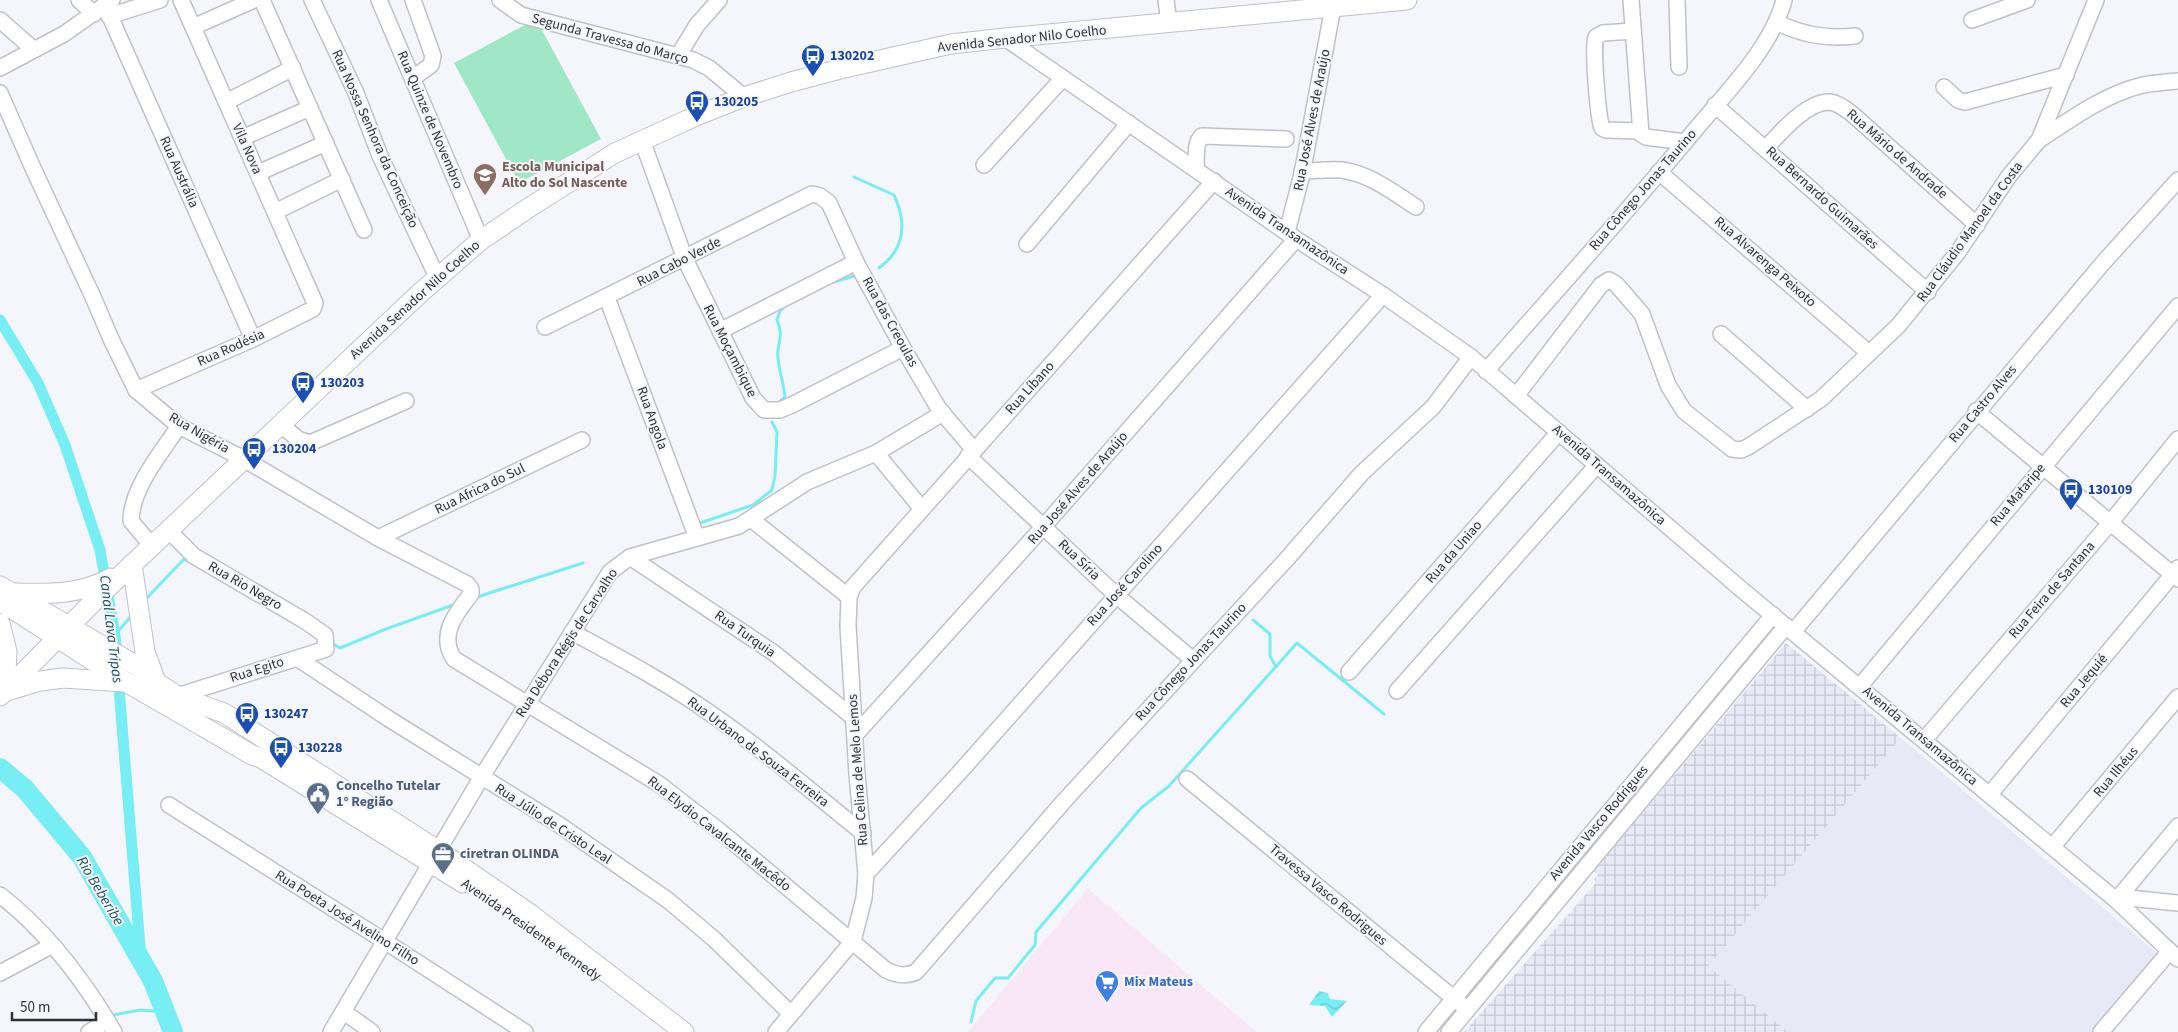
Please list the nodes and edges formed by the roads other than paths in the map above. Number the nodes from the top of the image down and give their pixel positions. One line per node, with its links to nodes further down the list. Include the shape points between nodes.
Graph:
1 (79, 0): 19 (street)
2 (160, 0): 19 (street)
3 (181, 0): 24 (street, Vila Nova)
4 (254, 0): 24 (street)
5 (262, 0): 32 (street)
6 (312, 0): 70 (street, Rua Nossa Senhora da Conceição)
7 (379, 0): 34 (street, Rua Quinze de Novembro)
8 (413, 0): 34 (street, via 433,56 431,65)
9 (500, 0): 29 (street, Segunda Travessa do Março, via 521,15)
10 (719, 0): 29 (street)
11 (1166, 0): 23 (street)
12 (1407, 0): 18 (main road, Avenida Senador Nilo Coelho)
13 (1631, 0): 25 (street)
14 (1677, 0): 30 (street)
15 (1784, 0): 22 (street, Rua Cônego Jonas Taurino)
16 (2027, 0): 21 (street)
17 (2096, 0): 33 (street, Rua Cláudio Manoel da Costa)
18 (1333, 7): 23 (main road, Avenida Senador Nilo Coelho); 54 (street, Rua José Alves de Araújo)
19 (105, 9): 28 (street); 79 (street, Rua Austrália)
20 (0, 20): 28 (street)
21 (1972, 20)
22 (1776, 22): 26 (street, via 1816,37); 41 (street, Rua Cônego Jonas Taurino, via 1763,46)
23 (1169, 23): 27 (main road, Avenida Senador Nilo Coelho)
24 (193, 27): 40 (street, Vila Nova)
25 (1633, 31): 44 (street); 44 (street, via 1603,33 1596,37 1594,43 1602,128)
26 (1855, 36)
27 (1005, 38): 35 (street, Avenida Transamazônica); 39 (main road, Avenida Senador Nilo Coelho, via 951,44 840,69)
28 (33, 49): 31 (street)
29 (678, 56): 39 (street, Segunda Travessa do Março, via 709,68)
30 (1679, 67)
31 (0, 68)
32 (292, 68): 40 (street); 42 (street)
33 (2066, 75): 37 (street, via 1965,102); 48 (street, Rua Cláudio Manoel da Costa)
34 (413, 78): 66 (street, Rua Quinze de Novembro)
35 (1063, 78): 43 (street, Avenida Transamazônica); 52 (street)
36 (2178, 81): 48 (street, via 2130,89 2077,115)
37 (1944, 87)
38 (0, 92): 84 (street, Rua Nigéria)
39 (744, 97): 47 (main road, Avenida Senador Nilo Coelho)
40 (226, 102): 45 (street, Vila Nova)
41 (1716, 105): 49 (street, Rua Cônego Jonas Taurino); 51 (street, Rua Bernardo Guimarães)
42 (310, 108): 45 (street); 50 (street)
43 (1129, 122): 53 (street, Avenida Transamazônica); 67 (street)
44 (1641, 131): 49 (street, via 1646,136)
45 (242, 138): 56 (street, Vila Nova)
46 (1286, 138): 53 (street, via 1202,136 1197,144)
47 (642, 140): 66 (main road, Avenida Senador Nilo Coelho, via 595,164); 68 (street, Rua Moçambique)
48 (2039, 140): 63 (street, Rua Cláudio Manoel da Costa, via 2009,176)
49 (1685, 142): 55 (street, Rua Cônego Jonas Taurino)
50 (326, 143): 56 (street); 57 (street)
51 (1766, 148): 63 (street, Rua Mário de Andrade, via 1805,112 1828,102 1839,104); 71 (street, Rua Bernardo Guimarães)
52 (984, 165)
53 (1196, 168): 58 (street, Avenida Transamazônica)
54 (1302, 171): 61 (street, via 1354,173 1387,187); 65 (street, Rua José Alves de Araújo)
55 (1659, 172): 81 (street, Rua Alvarenga Peixoto); 83 (street, Rua Cônego Jonas Taurino)
56 (258, 173): 62 (street, Vila Nova)
57 (342, 179): 62 (street); 64 (street)
58 (1214, 180): 65 (street, Avenida Transamazônica); 96 (street, Rua Líbano)
59 (2178, 180): 88 (street, Rua Castro Alves)
60 (812, 194): 68 (street, Rua Cabo Verde); 69 (street, Rua das Creoulas, via 829,203)
61 (1416, 207)
62 (275, 212): 73 (street, Vila Nova)
63 (1977, 225): 71 (street, Rua Cláudio Manoel da Costa)
64 (364, 230)
65 (1291, 235): 72 (street, Avenida Transamazônica); 103 (street, Rua José Alves de Araújo)
66 (481, 240): 70 (main road, Avenida Senador Nilo Coelho)
67 (1027, 244)
68 (685, 259): 74 (street, Rua Cabo Verde); 77 (street, Rua Moçambique)
69 (856, 262): 77 (street); 80 (street, Rua das Creoulas)
70 (437, 278): 90 (main road, Avenida Senador Nilo Coelho)
71 (1928, 292): 81 (street, Rua Cláudio Manoel da Costa)
72 (1383, 295): 82 (street, Avenida Transamazônica); 113 (street, Rua José Carolino)
73 (313, 297): 79 (street, Rua Rodésia, via 313,309)
74 (608, 298): 76 (street, Rua Cabo Verde); 106 (street, Rua Angola)
75 (2178, 306): 99 (street, Rua Mataripe)
76 (545, 327)
77 (720, 331): 80 (street, Rua Moçambique, via 753,398 769,411 792,405)
78 (1721, 334): 87 (street)
79 (253, 340): 84 (street, Rua Rodésia)
80 (903, 348): 89 (street, Rua das Creoulas)
81 (1869, 353): 87 (street, Rua Cláudio Manoel da Costa)
82 (1471, 357): 83 (street, Avenida Transamazônica); 123 (street, Rua Cônego Jonas Taurino, via 1434,407 1362,473)
83 (1486, 371): 85 (street, Avenida Transamazônica)
84 (136, 390): 91 (street, Rua Nigéria)
85 (1516, 396): 87 (street, Rua Cláudio Manoel da Costa, via 1601,285 1609,280 1642,314 1674,398 1694,420 1732,449 1748,447); 92 (street, Avenida Transamazônica)
86 (406, 401): 90 (street, via 310,443 298,439)
87 (1807, 409)
88 (1976, 411): 99 (street); 118 (street, Rua Castro Alves)
89 (942, 413): 95 (street, Rua Débora Régis de Carvalho); 96 (street, Rua das Creoulas)
90 (280, 424): 97 (main road, Avenida Senador Nilo Coelho)
91 (179, 426): 97 (street, Rua Nigéria); 107 (street, via 138,492 132,508 131,521)
92 (1559, 432): 98 (street, Avenida Transamazônica); 125 (street, Rua da Uniao)
93 (2178, 439): 102 (street, Rua Feira de Santana)
94 (582, 440): 105 (street, Rua Africa do Sul)
95 (876, 453): 100 (street); 101 (street, Rua Débora Régis de Carvalho, via 807,482)
96 (971, 453): 100 (street, Rua Líbano); 103 (street, Rua Síria)
97 (242, 458): 104 (main road, Avenida Senador Nilo Coelho); 105 (street, Rua Nigéria)
98 (1597, 465): 116 (street, Avenida Transamazônica); 129 (street)
99 (2042, 466): 102 (street); 128 (street, Rua Mataripe)
100 (922, 510): 114 (street, Rua Líbano, via 861,576)
101 (752, 519): 106 (street, Rua Débora Régis de Carvalho); 114 (street)
102 (2110, 523): 110 (street); 136 (street, Rua Feira de Santana)
103 (1044, 526): 113 (street, Rua Síria); 135 (street, Rua José Alves de Araújo)
104 (168, 530): 107 (main road, Avenida Senador Nilo Coelho); 121 (street, Rua Rio Negro, via 194,556 305,621)
105 (378, 538): 115 (street, Rua Nigéria, via 467,584 471,594)
106 (697, 538): 108 (street, Rua Débora Régis de Carvalho)
107 (152, 546): 109 (main road, Avenida Senador Nilo Coelho)
108 (630, 557): 120 (street, Rua Débora Régis de Carvalho, via 610,572); 135 (street, Rua Turquia, via 774,653)
109 (127, 570): 111 (main road, Avenida Senador Nilo Coelho); 126 (main road, via 147,660)
110 (2176, 574): 140 (street, Rua Jequié)
111 (101, 589): 112 (main road, via 56,594); 119 (main road, Avenida Senador Nilo Coelho)
112 (4, 594): 119 (main road, Avenida Presidente Kennedy)
113 (1116, 595): 123 (street, Rua Síria); 146 (street, Rua José Carolino)
114 (848, 596): 135 (street, Rua Celina de Melo Lemos)
115 (456, 613): 133 (street, Rua Elydio Cavalcante Macêdo, via 447,637 454,659)
116 (1773, 615): 118 (street, Avenida Transamazônica); 127 (street, Avenida Vasco Rodrigues)
117 (0, 623): 130 (main road, via 7,652)
118 (1789, 629): 128 (street, Avenida Transamazônica); 131 (street, Avenida Vasco Rodrigues)
119 (63, 632): 124 (main road, Avenida Presidente Kennedy); 126 (main road, Avenida Presidente Kennedy, via 102,646 137,666); 130 (main road, Avenida Senador Nilo Coelho)
120 (572, 632): 133 (street, Rua Débora Régis de Carvalho); 143 (street, Rua Urbano de Souza Ferreira, via 646,672 707,711 793,776)
121 (326, 643): 122 (street, Rua Egito)
122 (296, 658): 134 (street, Rua Egito); 138 (street, Rua Júlio de Cristo Leal)
123 (1193, 660): 155 (street, Rua Cônego Jonas Taurino, via 1065,800)
124 (103, 672): 130 (main road); 134 (main road, Avenida Presidente Kennedy)
125 (1348, 672)
126 (156, 682): 134 (main road, Avenida Presidente Kennedy)
127 (1716, 683): 131 (street); 156 (street, Avenida Vasco Rodrigues)
128 (1860, 686): 136 (street, Avenida Transamazônica)
129 (1397, 691)
130 (3, 693)
131 (1729, 694): 157 (street, Avenida Vasco Rodrigues)
132 (2178, 697): 144 (street, Rua Ilhéus)
133 (527, 702): 138 (street, Rua Débora Régis de Carvalho); 150 (street, Rua Elydio Cavalcante Macêdo, via 659,784)
134 (176, 703): 137 (main road, Avenida Presidente Kennedy)
135 (855, 726): 143 (street, Rua Celina de Melo Lemos)
136 (1924, 740): 140 (street, Avenida Transamazônica)
137 (263, 749): 145 (main road, Avenida Presidente Kennedy); 145 (main road, Avenida Presidente Kennedy, via 360,800)
138 (481, 778): 145 (street, Rua Débora Régis de Carvalho); 159 (street, Rua Júlio de Cristo Leal, via 571,833 691,918)
139 (1187, 779): 156 (street, Travessa Vasco Rodrigues)
140 (1990, 794): 144 (street, Avenida Transamazônica)
141 (169, 805): 151 (street, Rua Poeta José Avelino Filho)
142 (2178, 826): 148 (street)
143 (862, 834): 146 (street, Rua Celina de Melo Lemos)
144 (2053, 846): 148 (street, Avenida Transamazônica)
145 (435, 857): 151 (street, Rua Débora Régis de Carvalho); 164 (main road, Avenida Presidente Kennedy, via 578,961); 165 (main road, Avenida Presidente Kennedy, via 529,913)
146 (866, 874): 150 (street, Rua Celina de Melo Lemos, via 861,913)
147 (0, 895): 160 (street, via 59,953)
148 (2118, 899): 149 (street); 153 (street, Avenida Transamazônica)
149 (2178, 903)
150 (853, 941): 155 (street, Rua Elydio Cavalcante Macêdo, via 886,970 909,976); 159 (street)
151 (386, 942): 158 (street, Rua Débora Régis de Carvalho); 163 (street, Rua Poeta José Avelino Filho)
152 (47, 948): 154 (street)
153 (2174, 955): 169 (street)
154 (0, 972)
155 (916, 972)
156 (1454, 999): 157 (street, Travessa Vasco Rodrigues); 167 (street, Avenida Vasco Rodrigues)
157 (1468, 1010): 168 (street, Avenida Vasco Rodrigues)
158 (344, 1012): 161 (street, Rua Débora Régis de Carvalho); 162 (street)
159 (791, 1014): 166 (street)
160 (114, 1032)
161 (331, 1032)
162 (372, 1032)
163 (525, 1032)
164 (668, 1032)
165 (684, 1032)
166 (776, 1032)
167 (1426, 1032)
168 (1449, 1032)
169 (2101, 1032)

